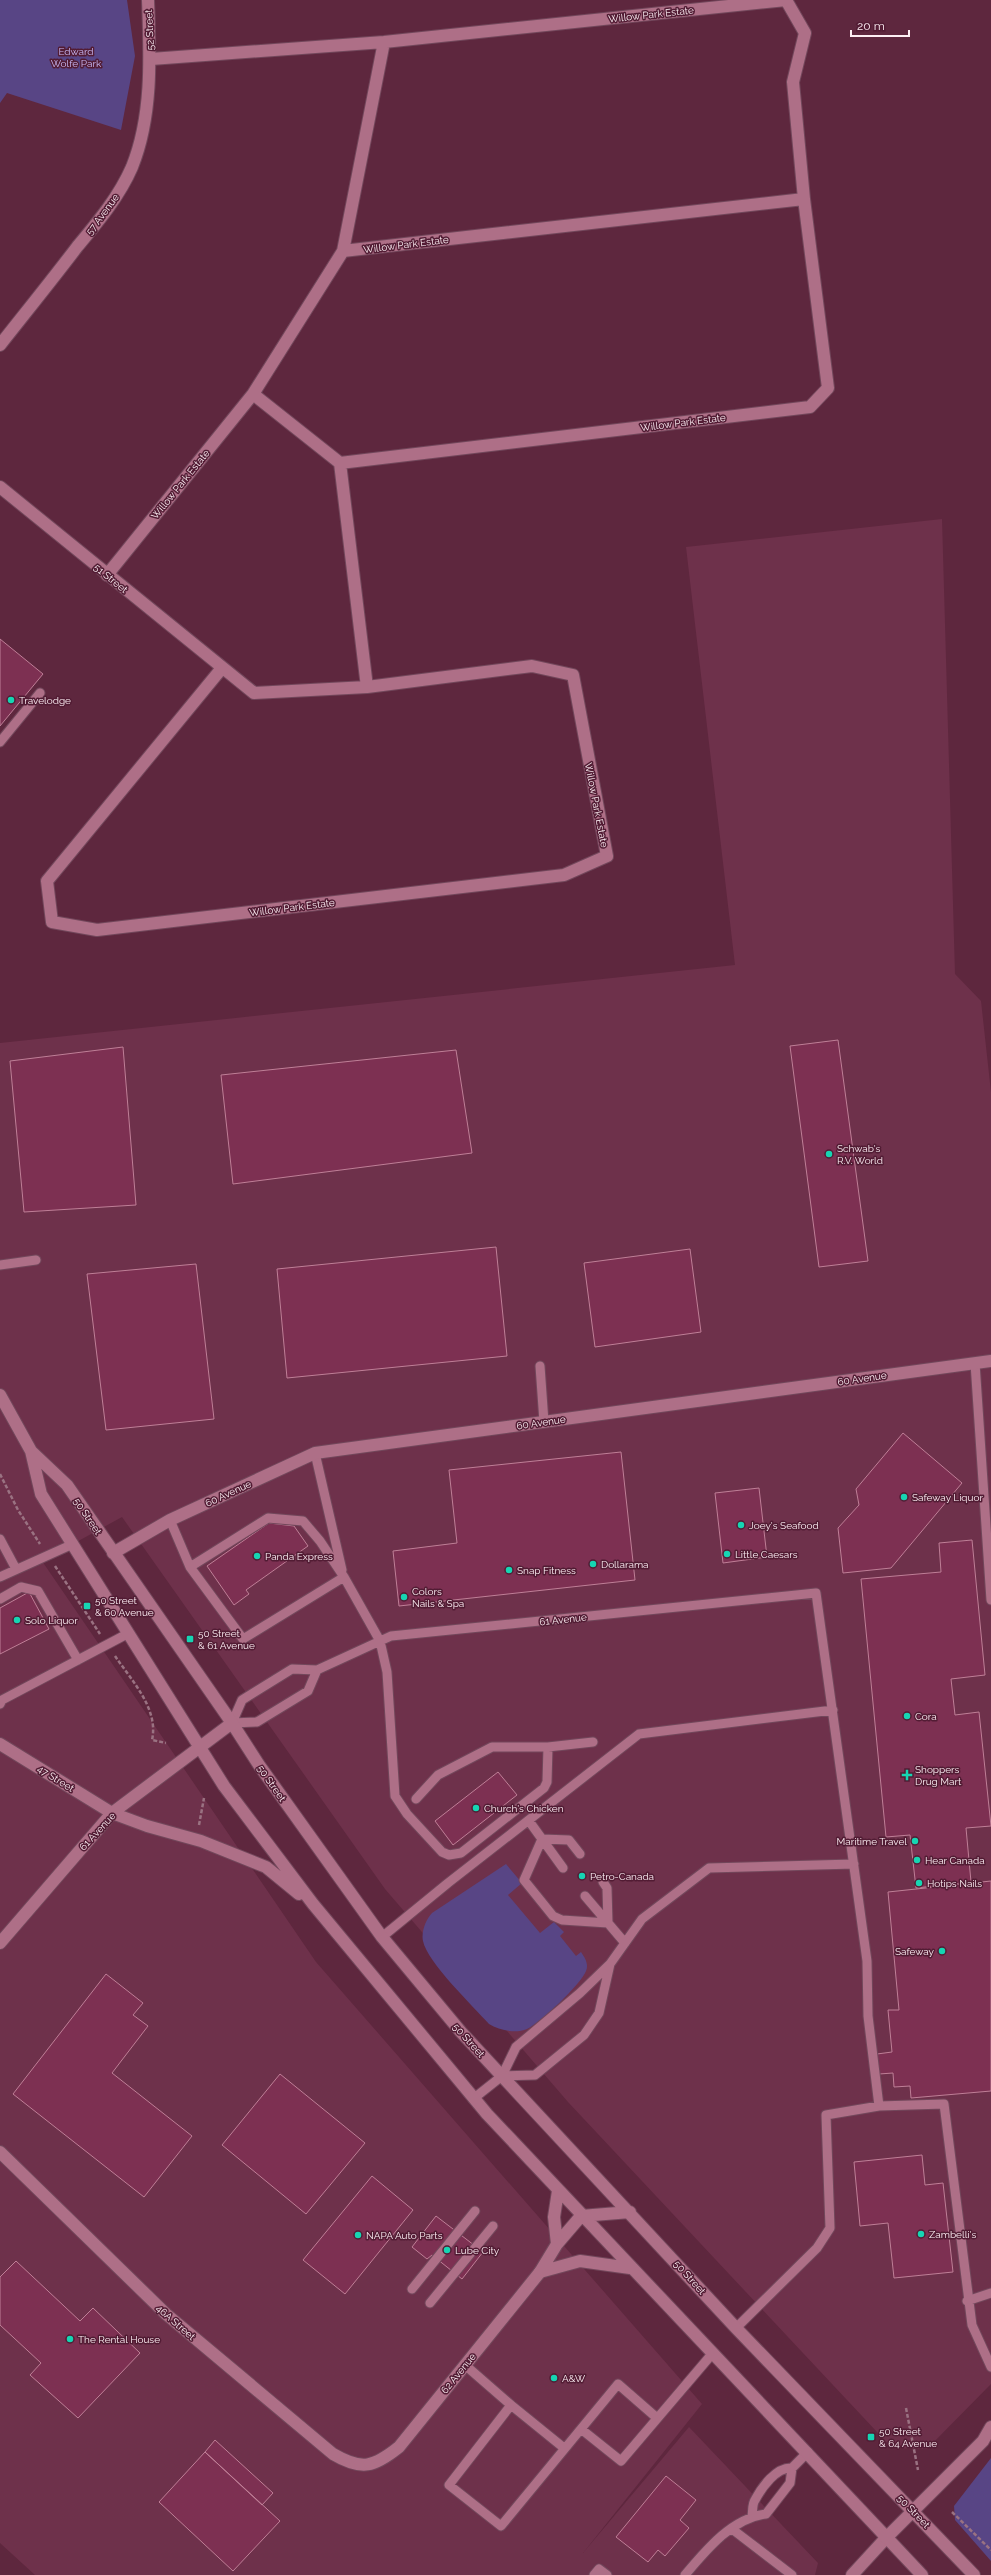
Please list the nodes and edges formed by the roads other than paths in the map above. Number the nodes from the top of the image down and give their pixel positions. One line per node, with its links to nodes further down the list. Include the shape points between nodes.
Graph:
1 (148, 0): 3 (street, 52 Street)
2 (384, 42): 3 (street, Willow Park Estate); 4 (street, Willow Park Estate, via 786,0 805,33 793,82); 5 (street, Willow Park Estate)
3 (150, 59): 6 (street, 57 Avenue, via 142,132 132,168 112,203)
4 (804, 198): 5 (street, Willow Park Estate); 8 (street, Willow Park Estate, via 828,388 810,407)
5 (343, 251): 7 (street, Willow Park Estate)
6 (0, 345)
7 (253, 394): 8 (street); 10 (street, Willow Park Estate)
8 (340, 463): 12 (street)
9 (0, 487): 10 (street, 51 Street)
10 (107, 575): 11 (street, 51 Street)
11 (222, 668): 12 (street, Willow Park Estate, via 254,692); 12 (street, Willow Park Estate, via 47,881 52,922 97,930 564,875 607,856 573,675 532,666)
12 (367, 687)
13 (40, 693): 14 (lane)
14 (0, 742)
15 (36, 1260): 16 (lane)
16 (0, 1265)
17 (991, 1360): 18 (street, 60 Avenue)
18 (975, 1362): 21 (street, 60 Avenue); 33 (lane)
19 (540, 1366): 21 (lane)
20 (0, 1394): 22 (street, 50 Street)
21 (544, 1422): 23 (street, 60 Avenue)
22 (31, 1451): 26 (street, 50 Street, via 41,1494); 27 (street, 50 Street, via 67,1485)
23 (315, 1453): 24 (street, 60 Avenue); 31 (lane)
24 (170, 1520): 27 (street, 60 Avenue); 28 (lane)
25 (0, 1539): 29 (lane)
26 (73, 1544): 29 (lane); 34 (street, 50 Street)
27 (113, 1553): 40 (street, 50 Street)
28 (190, 1567): 31 (lane, via 268,1518 303,1521); 31 (lane, via 243,1639)
29 (16, 1569): 30 (lane)
30 (0, 1577)
31 (344, 1577): 35 (lane)
32 (0, 1599): 36 (lane, via 21,1587 38,1591)
33 (991, 1600)
34 (128, 1633): 36 (lane); 43 (street, 50 Street)
35 (380, 1642): 37 (lane, 61 Avenue); 39 (lane, 61 Avenue, via 391,1636 816,1593); 44 (lane, via 387,1672 395,1796 407,1814 442,1852 449,1855 461,1854 544,1788 548,1782)
36 (78, 1660): 38 (lane)
37 (317, 1670): 40 (lane, via 308,1691 257,1722); 40 (lane, 61 Avenue, via 292,1669 242,1700)
38 (1, 1701)
39 (833, 1710): 47 (lane, via 639,1734); 50 (lane)
40 (232, 1722): 43 (street, 61 Avenue); 56 (street, 50 Street, via 259,1765)
41 (593, 1742): 44 (lane)
42 (0, 1744): 46 (street, 47 Street)
43 (199, 1746): 46 (street, 61 Avenue); 54 (street, 50 Street, via 224,1786)
44 (548, 1747): 45 (lane, via 492,1747 438,1775)
45 (416, 1799)
46 (112, 1813): 54 (street, 47 Street, via 201,1841 266,1867); 57 (street, 61 Avenue)
47 (529, 1821): 48 (lane); 56 (lane, via 448,1882)
48 (542, 1839): 49 (lane, via 569,1840); 51 (lane); 55 (lane, via 524,1880 553,1916 562,1920)
49 (580, 1854)
50 (854, 1864): 58 (lane, via 709,1868 642,1919); 62 (lane, via 867,1962 868,2016)
51 (563, 1868)
52 (603, 1882): 55 (lane, via 607,1888)
53 (586, 1896): 55 (lane)
54 (313, 1904): 61 (street, 50 Street)
55 (608, 1923): 58 (lane)
56 (382, 1937): 60 (street, 50 Street, via 461,2032)
57 (0, 1943)
58 (625, 1943): 59 (lane)
59 (610, 1964): 60 (lane, via 516,2047); 60 (lane, via 599,2013 584,2035 535,2075)
60 (502, 2076): 61 (lane); 66 (street, 50 Street)
61 (474, 2098): 64 (street, 50 Street)
62 (879, 2106): 74 (lane, via 944,2104); 76 (lane, via 826,2115 830,2228 817,2248)
63 (0, 2152): 86 (street, 46A Street, via 166,2314 333,2454 351,2464)
64 (558, 2190): 67 (street, 50 Street); 69 (street, via 554,2217)
65 (475, 2211): 72 (lane)
66 (630, 2212): 67 (street); 76 (street, 50 Street)
67 (581, 2216): 69 (street, 62 Avenue); 70 (street, 50 Street)
68 (493, 2226): 75 (lane)
69 (557, 2244): 71 (street, 62 Avenue)
70 (630, 2268): 71 (street, via 580,2261); 77 (street, 50 Street)
71 (540, 2272): 78 (street, 62 Avenue)
72 (412, 2289)
73 (991, 2293): 74 (lane)
74 (967, 2301): 79 (lane, via 972,2325)
75 (430, 2303)
76 (736, 2328): 88 (street, 50 Street)
77 (712, 2354): 81 (lane); 85 (street, 50 Street)
78 (465, 2365): 80 (lane); 86 (street, 62 Avenue, via 399,2446 383,2460)
79 (991, 2366)
80 (511, 2405): 84 (lane); 84 (lane, via 449,2485 501,2526)
81 (657, 2418): 83 (lane, via 621,2461); 83 (lane, via 618,2384)
82 (991, 2427): 88 (street, via 983,2441)
83 (581, 2429): 84 (lane)
84 (564, 2448)
85 (808, 2452): 87 (lane); 91 (street, 50 Street)
86 (369, 2464)
87 (792, 2468): 89 (lane, via 784,2468 776,2474 754,2501); 89 (lane, via 790,2483 766,2514)
88 (914, 2511): 91 (street); 98 (street, 50 Street)
89 (752, 2516): 90 (lane)
90 (732, 2529): 94 (lane, via 715,2539); 95 (lane)
91 (886, 2538): 96 (street); 97 (street, 50 Street)
92 (594, 2575): 93 (lane, via 600,2569)
93 (607, 2575)
94 (685, 2575)
95 (792, 2575)
96 (852, 2575)
97 (922, 2575)
98 (974, 2575)

